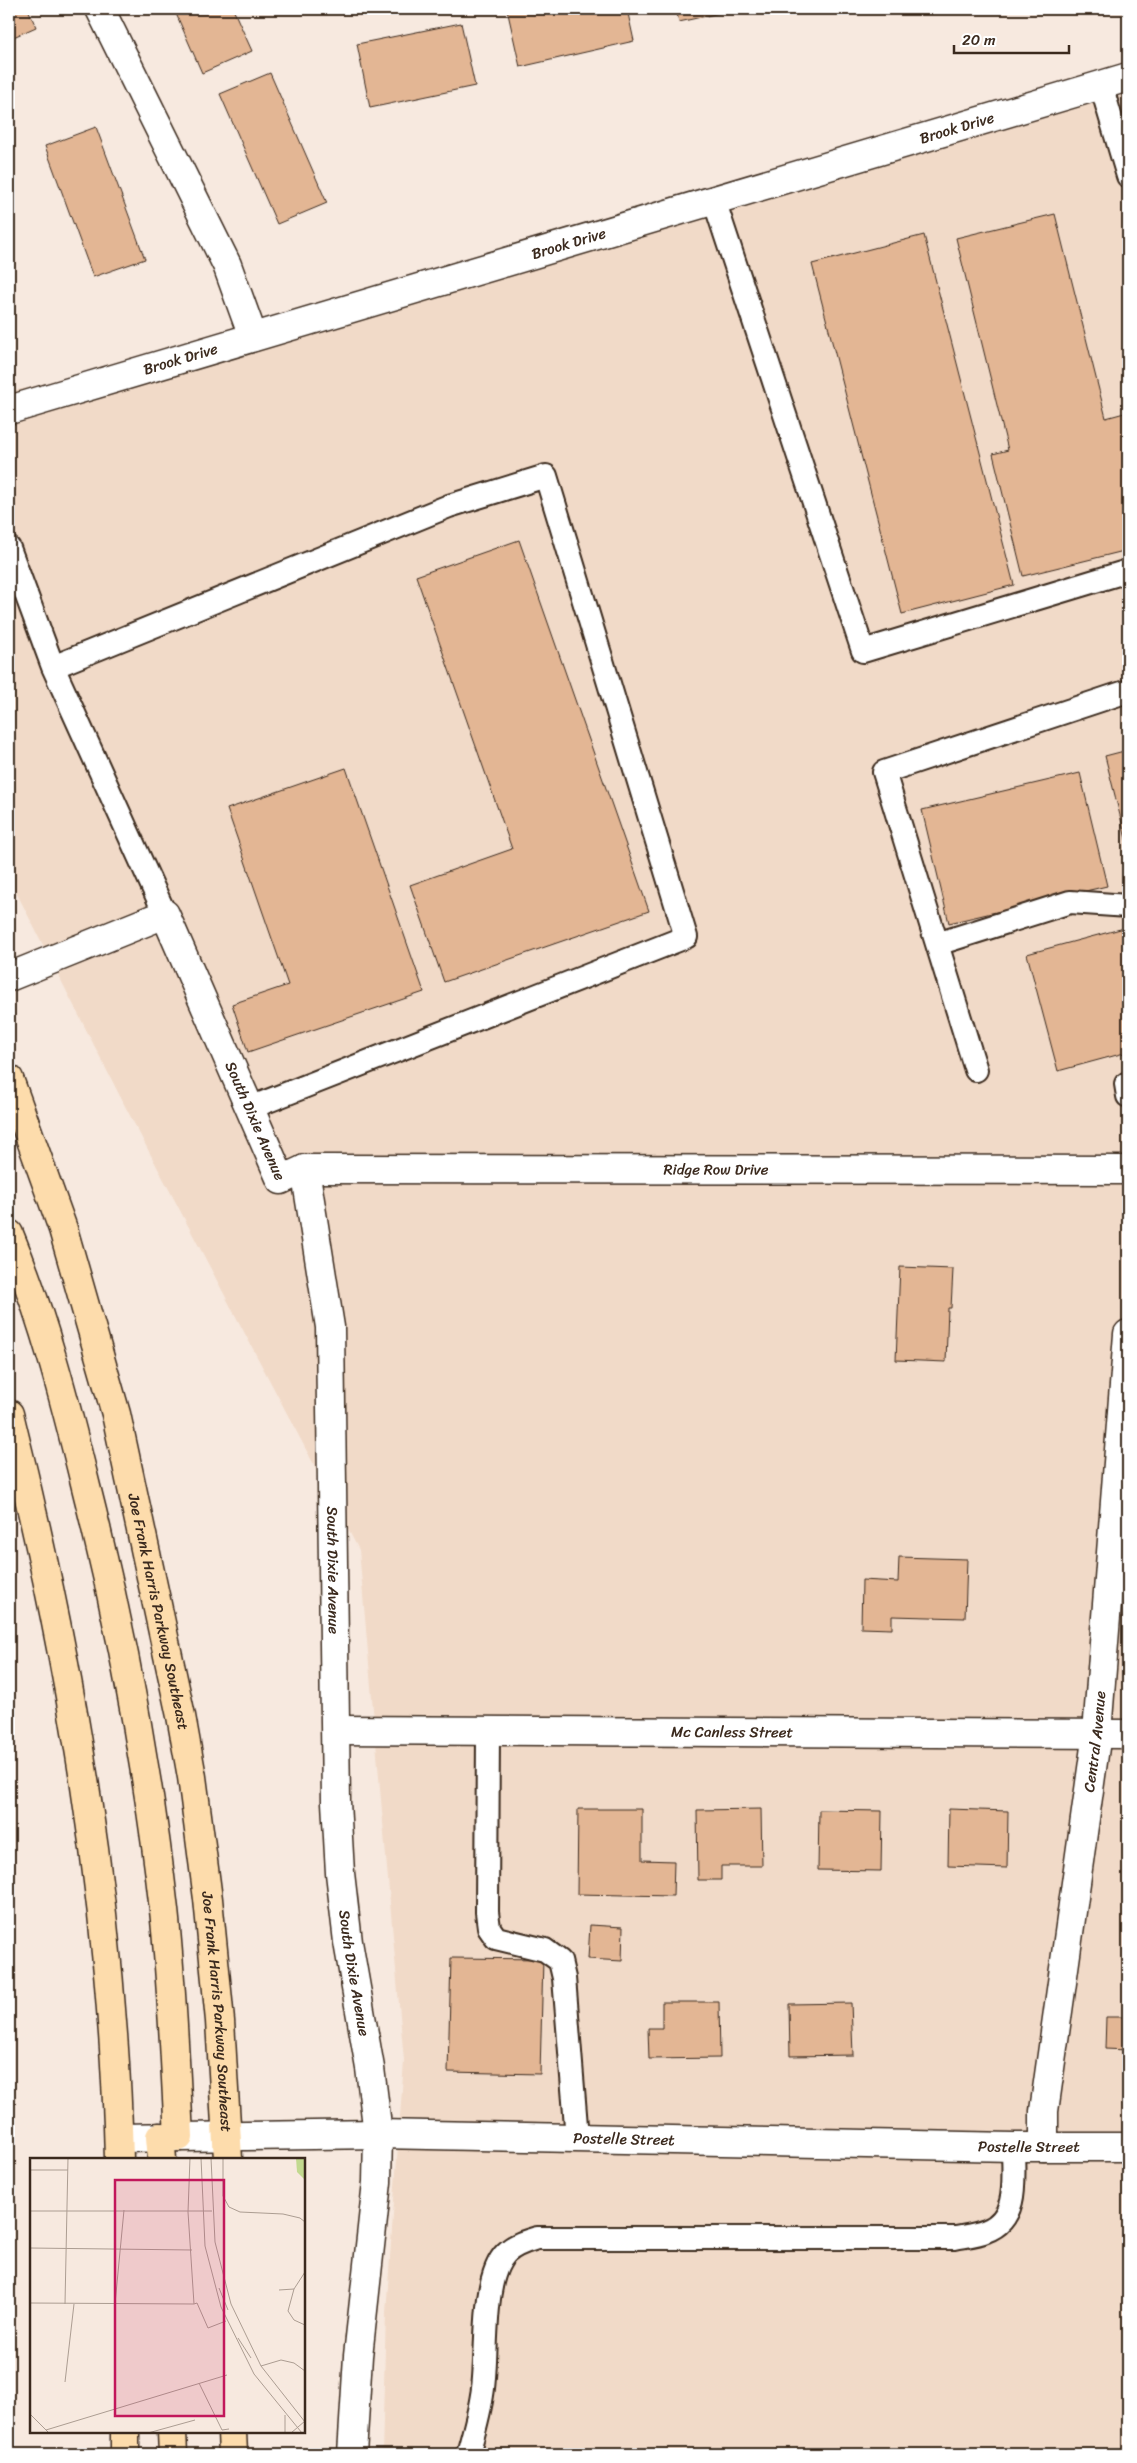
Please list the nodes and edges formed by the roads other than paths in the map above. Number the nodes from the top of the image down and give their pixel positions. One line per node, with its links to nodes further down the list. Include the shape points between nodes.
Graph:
1 (100, 9): 6 (street, via 227,265)
2 (1128, 77): 3 (street, Brook Drive)
3 (1101, 85): 4 (lane); 5 (street, Brook Drive)
4 (1128, 176)
5 (714, 200): 6 (street, Brook Drive); 9 (lane, via 862,651)
6 (253, 337): 7 (street, Brook Drive)
7 (9, 410)
8 (9, 548): 10 (lane)
9 (1128, 572)
10 (53, 667): 13 (lane); 20 (lane, via 449,506 546,476 686,938)
11 (1128, 690): 14 (lane, via 884,772)
12 (1128, 906): 14 (lane, via 1070,902)
13 (165, 914): 15 (street); 20 (street, South Dixie Avenue)
14 (937, 944): 16 (lane)
15 (9, 977)
16 (976, 1070)
17 (9, 1079): 33 (main road, Joe Frank Harris Parkway Southeast, via 63,1228 116,1414 181,1716 208,1899)
18 (1128, 1083): 19 (lane)
19 (1128, 1096)
20 (250, 1108): 21 (street, South Dixie Avenue, via 281,1180)
21 (305, 1168): 22 (street, Ridge Row Drive); 26 (street, South Dixie Avenue, via 330,1327)
22 (1128, 1170)
23 (9, 1234): 32 (main road, via 39,1314 74,1438 112,1597 144,1760 164,1911)
24 (1128, 1334): 28 (street, Central Avenue)
25 (9, 1414): 37 (main road, via 42,1549 90,1814 108,1959)
26 (336, 1730): 27 (street, Mc Canless Street); 30 (street, South Dixie Avenue, via 340,1873)
27 (488, 1730): 28 (street, Mc Canless Street); 31 (lane, via 489,1928 496,1938 545,1950 560,1961)
28 (1097, 1734): 29 (street, Mc Canless Street); 35 (street, Central Avenue, via 1044,2111)
29 (1128, 1734)
30 (378, 2134): 31 (street, Postelle Street); 33 (street, Postelle Street); 44 (street, South Dixie Avenue, via 377,2182 358,2356)
31 (577, 2138): 34 (street, Postelle Street)
32 (167, 2144): 33 (street, Postelle Street); 37 (street, Postelle Street)
33 (228, 2147)
34 (1013, 2147): 35 (street, Postelle Street); 45 (lane, via 1014,2187 1007,2214 987,2231 955,2238 537,2238 519,2244 506,2253 490,2291 483,2394)
35 (1044, 2147): 36 (street, Postelle Street)
36 (1128, 2147)
37 (119, 2148)
38 (125, 2433): 41 (main road)
39 (172, 2433): 42 (main road)
40 (232, 2433): 43 (main road)
41 (126, 2454)
42 (173, 2454)
43 (232, 2454)
44 (352, 2454)
45 (468, 2454)

